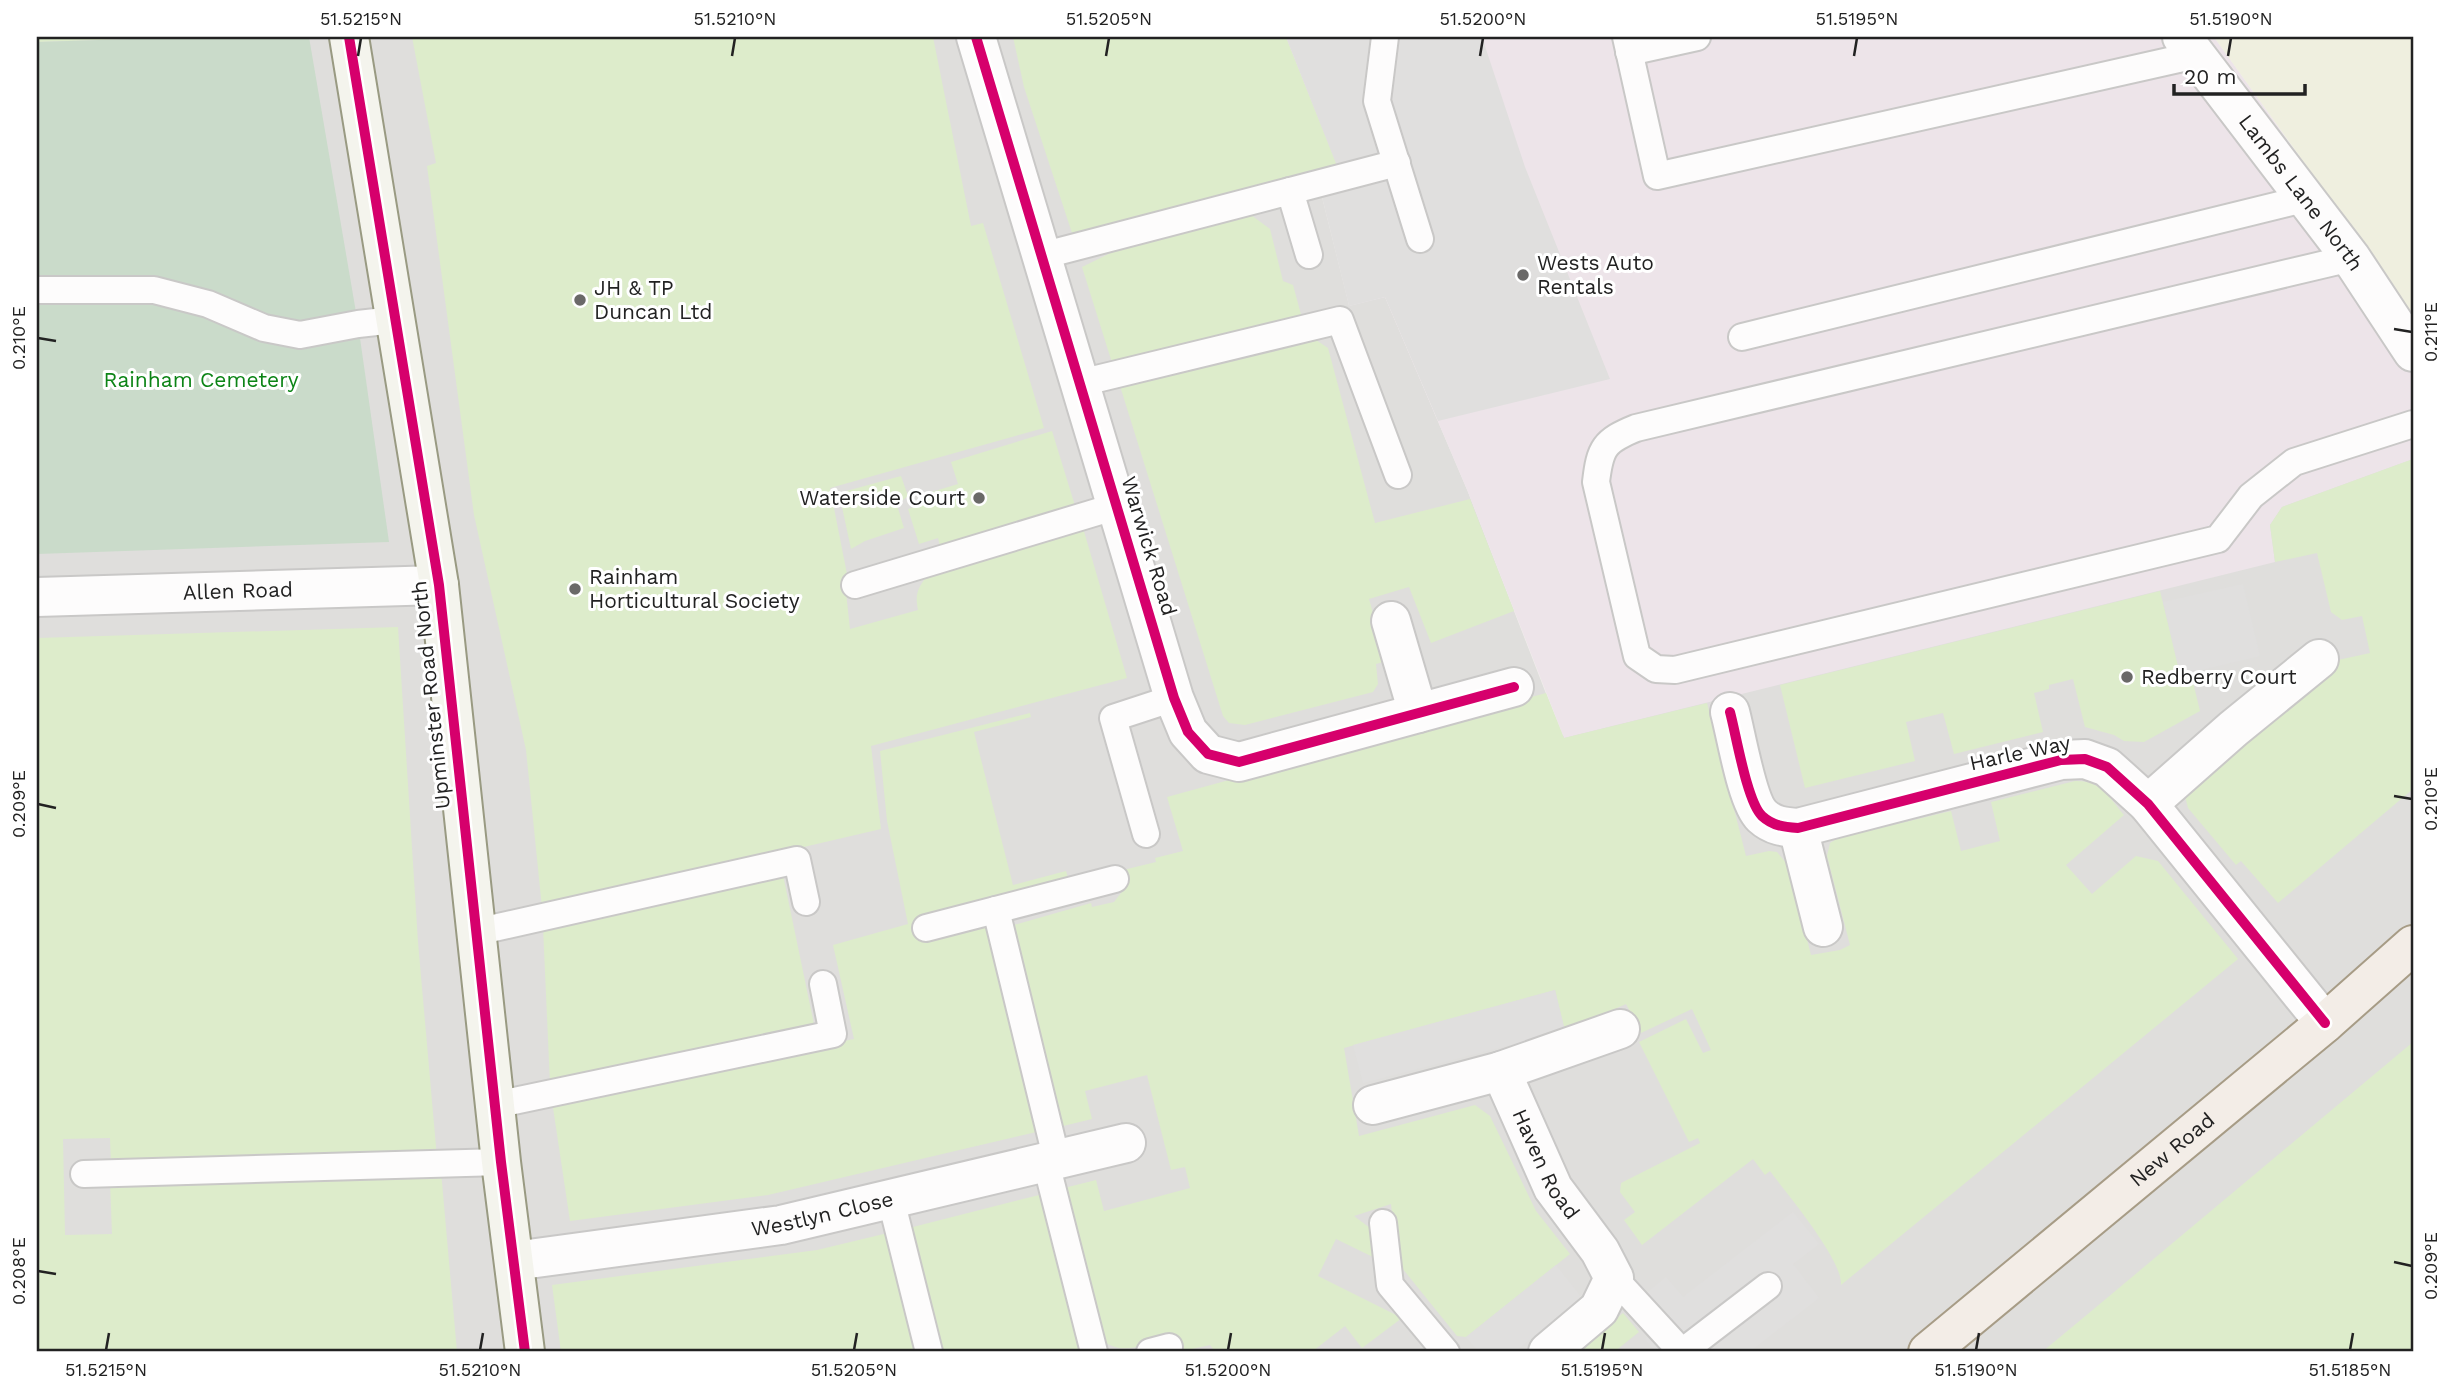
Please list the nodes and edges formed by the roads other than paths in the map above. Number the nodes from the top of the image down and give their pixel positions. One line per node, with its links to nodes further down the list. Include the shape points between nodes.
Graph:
1 (349, 37): 15 (street, Upminster Road North)
2 (976, 37): 12 (street, Warwick Road)
3 (1385, 37): 7 (lane, via 1377,101)
4 (1697, 37): 5 (lane)
5 (1628, 44): 6 (lane, via 1657,176)
6 (2189, 46): 9 (street, Lambs Lane North)
7 (1397, 163): 8 (lane); 10 (lane)
8 (1290, 191): 11 (lane); 12 (lane)
9 (2304, 199): 13 (street, Lambs Lane North); 16 (lane)
10 (1420, 239)
11 (1309, 255)
12 (1041, 256): 18 (street, Warwick Road)
13 (2351, 258): 17 (street, Lambs Lane North); 19 (lane, via 1615,436 1599,456 1596,482 1637,656 1656,669 1675,670 2218,539 2251,496 2294,462)
14 (37, 290): 15 (lane, via 154,290 208,304 264,328 300,335)
15 (394, 320): 22 (street, Upminster Road North)
16 (1742, 337)
17 (2413, 352)
18 (1080, 383): 20 (lane, via 1340,320); 21 (street, Warwick Road)
19 (2413, 424)
20 (1398, 475)
21 (1117, 506): 23 (lane); 28 (street, Warwick Road)
22 (439, 585): 24 (street, Allen Road); 39 (street, Upminster Road North)
23 (855, 585)
24 (37, 597)
25 (1391, 621): 30 (street)
26 (2319, 659): 31 (street)
27 (1514, 687): 30 (street, Warwick Road)
28 (1174, 698): 30 (street, Warwick Road, via 1188,732 1208,754 1239,762); 33 (lane, via 1113,718)
29 (1730, 712): 32 (street, via 1749,789 1761,815 1778,826)
30 (1418, 713)
31 (2148, 804): 32 (street, Harle Way, via 2107,767 2085,759 2061,760); 42 (street, Harle Way)
32 (1798, 828): 37 (street)
33 (1146, 834)
34 (1115, 879): 36 (lane)
35 (806, 902): 39 (lane, via 797,860)
36 (996, 910): 38 (lane); 49 (lane)
37 (1823, 927)
38 (926, 928)
39 (476, 932): 45 (street, Upminster Road North)
40 (2413, 946): 42 (main road, New Road)
41 (822, 984): 45 (lane, via 833,1034)
42 (2325, 1023): 61 (main road, New Road)
43 (1620, 1029): 44 (street)
44 (1501, 1071): 46 (street); 54 (street, Haven Road, via 1553,1188 1600,1251)
45 (495, 1105): 48 (street, Upminster Road North)
46 (1373, 1105)
47 (1126, 1143): 49 (street, Westlyn Close)
48 (501, 1162): 50 (lane); 53 (street, Upminster Road North)
49 (1051, 1162): 51 (street, Westlyn Close); 58 (lane)
50 (84, 1174)
51 (891, 1200): 53 (street, Westlyn Close, via 781,1226); 57 (lane)
52 (1383, 1223): 59 (lane, via 1390,1285)
53 (514, 1261): 56 (street, Upminster Road North)
54 (1614, 1278): 55 (lane, via 1682,1352); 60 (street, via 1600,1309)
55 (1768, 1286)
56 (525, 1352)
57 (929, 1352)
58 (1094, 1352)
59 (1446, 1352)
60 (1548, 1352)
61 (1928, 1352)

